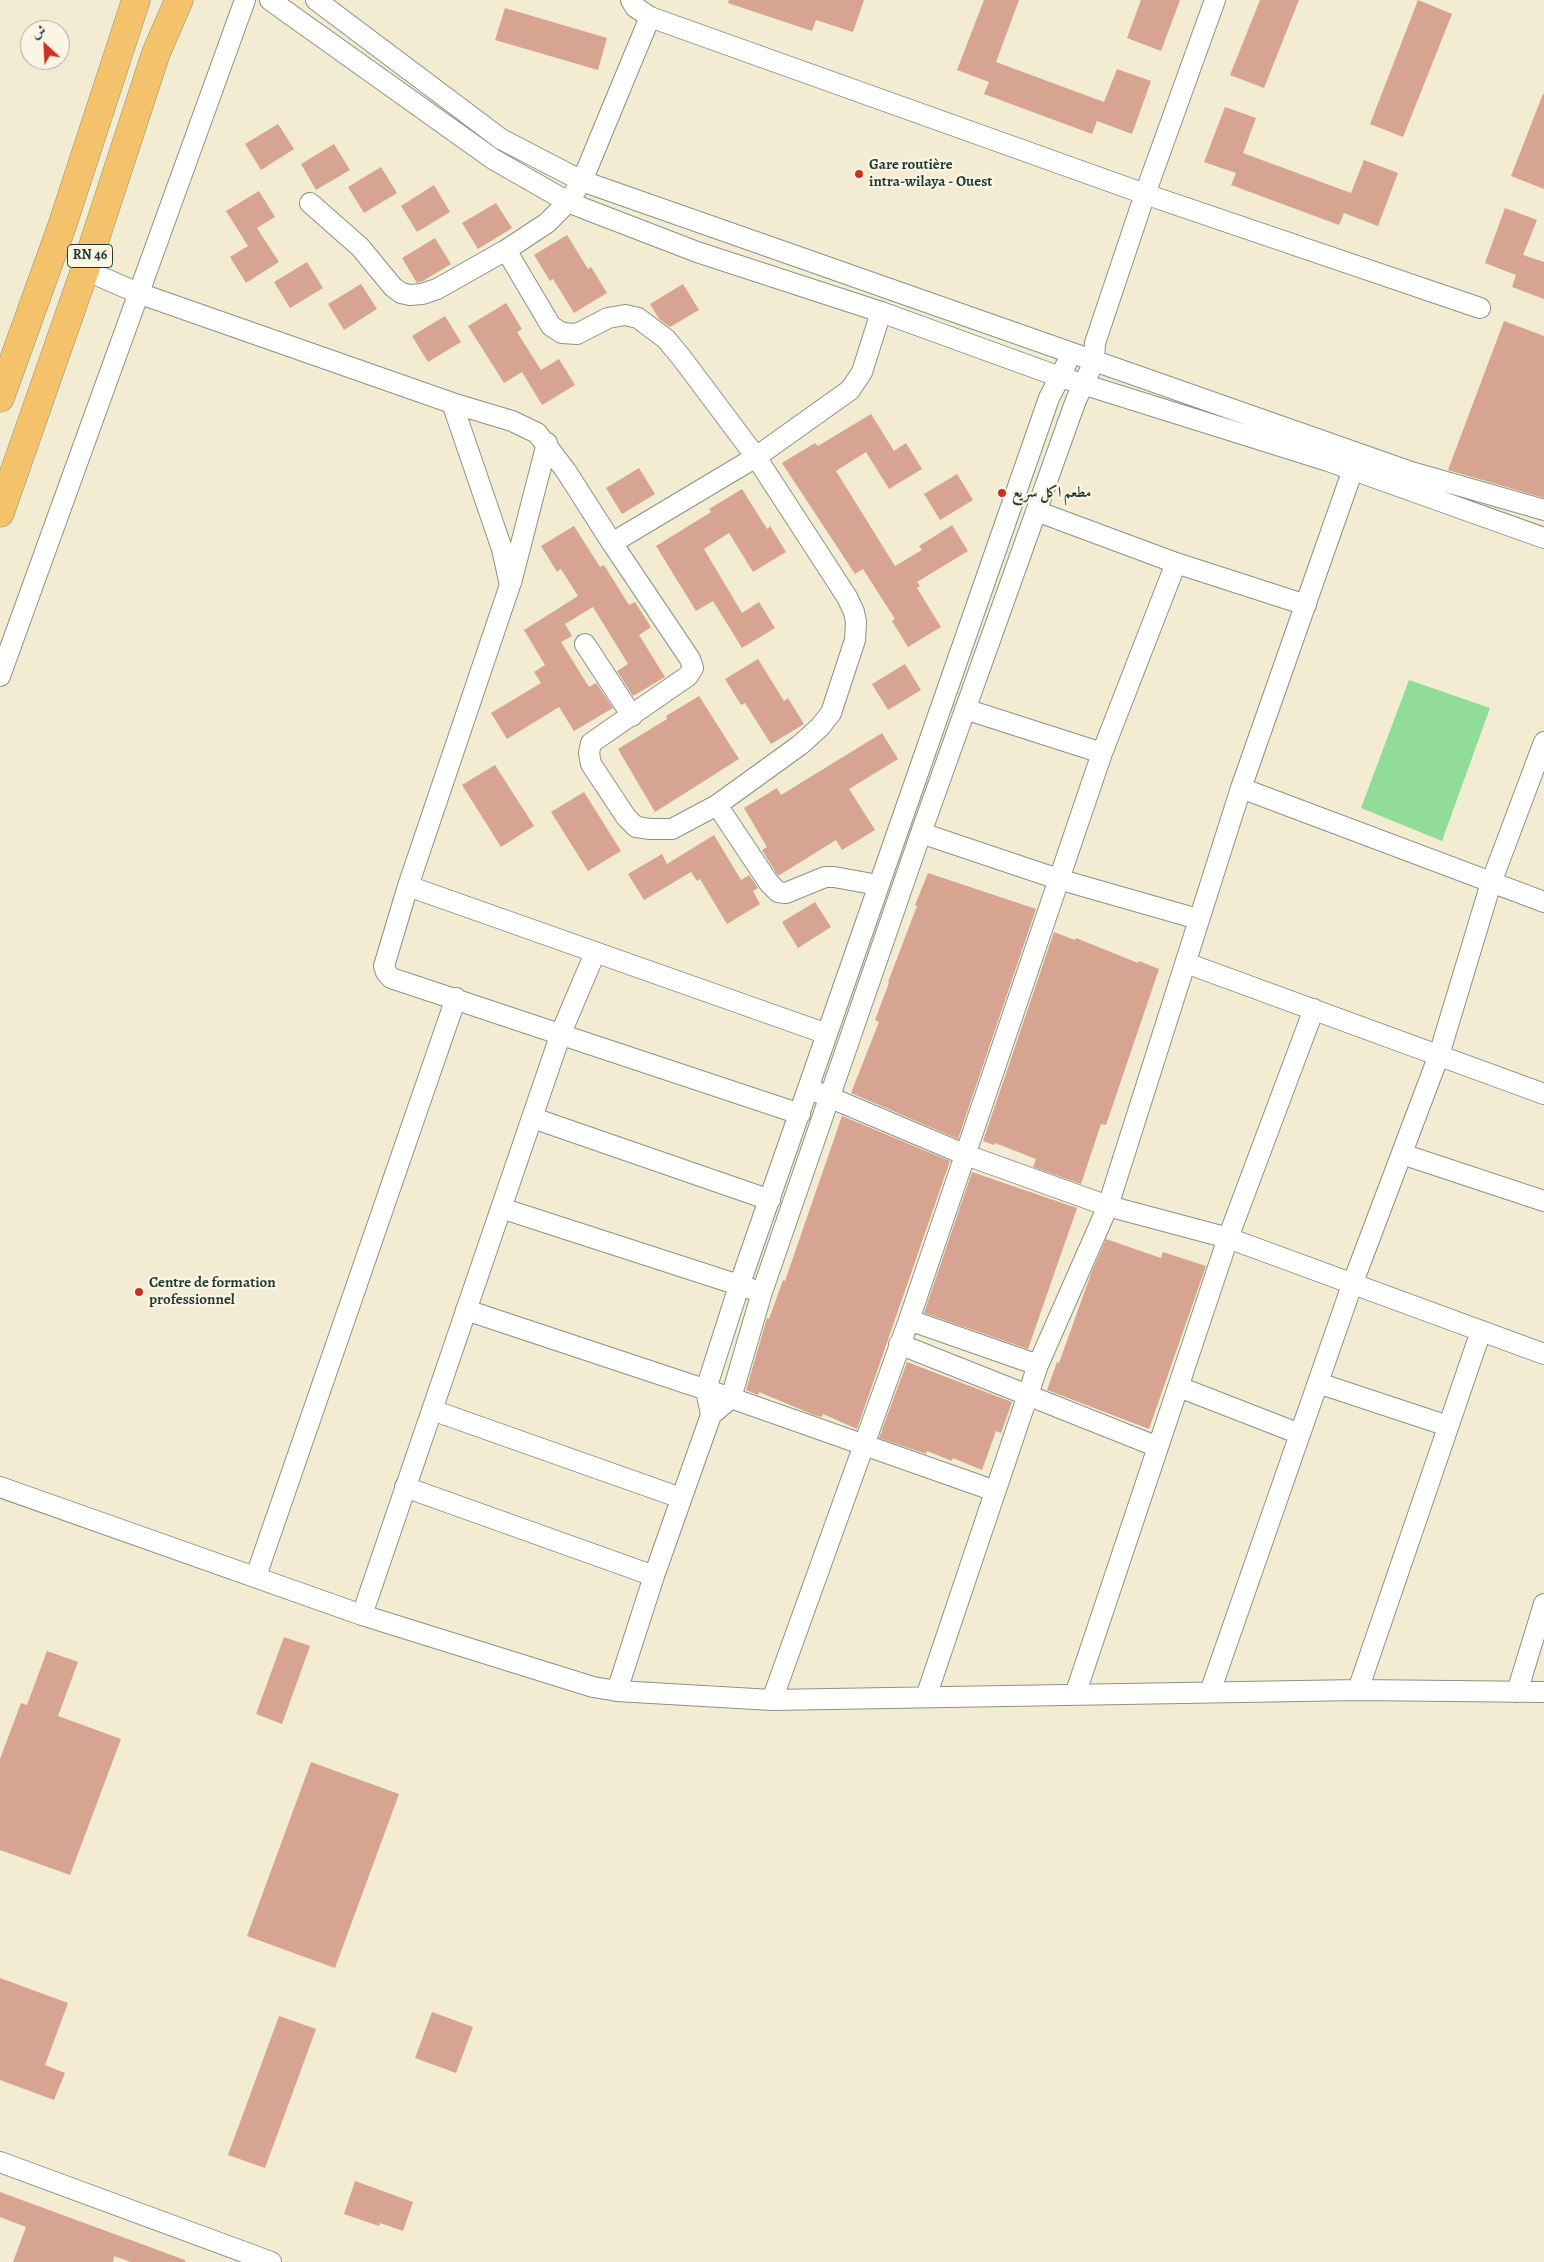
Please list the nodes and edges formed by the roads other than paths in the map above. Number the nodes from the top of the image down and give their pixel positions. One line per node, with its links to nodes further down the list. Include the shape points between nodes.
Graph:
1 (136, 0): 22 (main road, RN 46, via 62,226)
2 (180, 0): 14 (main road, RN 46, via 156,54)
3 (245, 0): 15 (street)
4 (270, 0): 11 (street, via 493,159)
5 (316, 0): 9 (street, via 501,139)
6 (631, 0): 8 (street, via 635,7)
7 (1215, 0): 10 (street)
8 (650, 17): 9 (street); 10 (street)
9 (582, 181): 11 (street); 19 (street)
10 (1145, 194): 16 (street); 18 (street)
11 (568, 202): 13 (street, via 547,223); 17 (street, via 698,252)
12 (310, 203): 13 (street, via 360,248 401,293 422,294 437,290)
13 (506, 250): 25 (street, via 551,326 562,333 576,334 608,318 625,315 638,318 666,340)
14 (85, 270): 15 (street); 29 (main road, RN 46)
15 (138, 292): 23 (street); 36 (street)
16 (1480, 308)
17 (882, 312): 20 (street); 25 (street, via 862,372 850,390)
18 (1094, 352): 19 (street); 21 (street); 26 (street)
19 (1072, 354): 20 (street)
20 (1060, 377): 21 (street); 46 (street)
21 (1084, 384): 26 (street); 28 (street)
22 (0, 398)
23 (452, 403): 24 (street, via 512,421 537,433); 33 (street, via 502,549)
24 (547, 443): 31 (street); 33 (street)
25 (756, 457): 31 (street); 42 (street, via 847,597 856,622 855,640 831,713 820,727)
26 (1356, 462): 27 (street, via 1408,471); 30 (street); 34 (street)
27 (1544, 510)
28 (1036, 511): 32 (street); 37 (street)
29 (0, 513)
30 (1544, 538)
31 (612, 543): 38 (street, via 693,668 688,676)
32 (1176, 563): 34 (street); 40 (street)
33 (510, 585): 47 (street)
34 (1306, 605): 41 (street)
35 (586, 644): 38 (street)
36 (0, 676)
37 (965, 709): 40 (street); 43 (street)
38 (632, 716): 42 (street, via 591,743 589,753 591,764 626,817 636,827 672,829)
39 (1544, 742): 45 (street)
40 (1102, 753): 44 (street)
41 (1241, 788): 45 (street); 49 (street)
42 (717, 805): 46 (street, via 778,892 786,893 834,877)
43 (920, 833): 44 (street); 59 (street)
44 (1058, 879): 49 (street); 63 (street)
45 (1491, 882): 48 (street); 56 (street)
46 (878, 884): 55 (street)
47 (408, 886): 50 (street); 52 (street, via 384,966 386,972 391,978)
48 (1544, 902)
49 (1198, 919): 51 (street)
50 (595, 953): 54 (street); 55 (street)
51 (1186, 963): 53 (street); 66 (street)
52 (456, 998): 54 (street); 93 (street)
53 (1314, 1009): 56 (street); 68 (street)
54 (561, 1033): 60 (street); 61 (street)
55 (827, 1034): 57 (street)
56 (1439, 1054): 58 (street); 62 (street)
57 (809, 1089): 59 (street); 60 (street)
58 (1544, 1094)
59 (830, 1097): 63 (street); 71 (street)
60 (800, 1114): 64 (street)
61 (533, 1118): 64 (street); 67 (street)
62 (1402, 1154): 65 (street); 69 (street)
63 (966, 1155): 66 (street); 73 (street)
64 (770, 1200): 70 (street)
65 (1544, 1201)
66 (1108, 1206): 68 (street); 77 (street)
67 (501, 1208): 70 (street); 72 (street)
68 (1228, 1238): 69 (street); 79 (street)
69 (1352, 1285): 74 (street); 78 (street)
70 (738, 1286): 71 (street); 80 (street)
71 (762, 1292): 82 (street)
72 (466, 1310): 80 (street); 83 (street)
73 (909, 1320): 75 (street); 77 (street)
74 (1481, 1331): 76 (street); 85 (street)
75 (899, 1344): 81 (street); 87 (street)
76 (1544, 1354)
77 (1038, 1365): 81 (street)
78 (1318, 1382): 85 (street); 86 (street)
79 (1178, 1387): 86 (street); 88 (street)
80 (706, 1389): 82 (street); 84 (street)
81 (1028, 1394): 88 (street); 91 (street)
82 (731, 1398): 84 (street); 87 (street)
83 (432, 1410): 90 (street); 92 (street)
84 (712, 1415): 92 (street)
85 (1448, 1426): 97 (street)
86 (1300, 1434): 99 (street)
87 (863, 1444): 91 (street); 104 (street)
88 (1158, 1447): 102 (street)
89 (0, 1487): 93 (street)
90 (406, 1487): 94 (street); 96 (street)
91 (995, 1491): 103 (street)
92 (681, 1498): 94 (street)
93 (256, 1576): 96 (street)
94 (654, 1576): 98 (street)
95 (1544, 1604): 100 (street)
96 (362, 1615): 98 (street, via 593,1687)
97 (1358, 1690): 99 (street); 100 (street)
98 (617, 1691): 104 (street)
99 (1210, 1692): 102 (street)
100 (1516, 1692): 101 (street)
101 (1544, 1692)
102 (1074, 1695): 103 (street)
103 (926, 1697): 104 (street)
104 (772, 1700)
105 (0, 2162): 106 (street)
106 (248, 2258): 107 (street)
107 (271, 2262)

